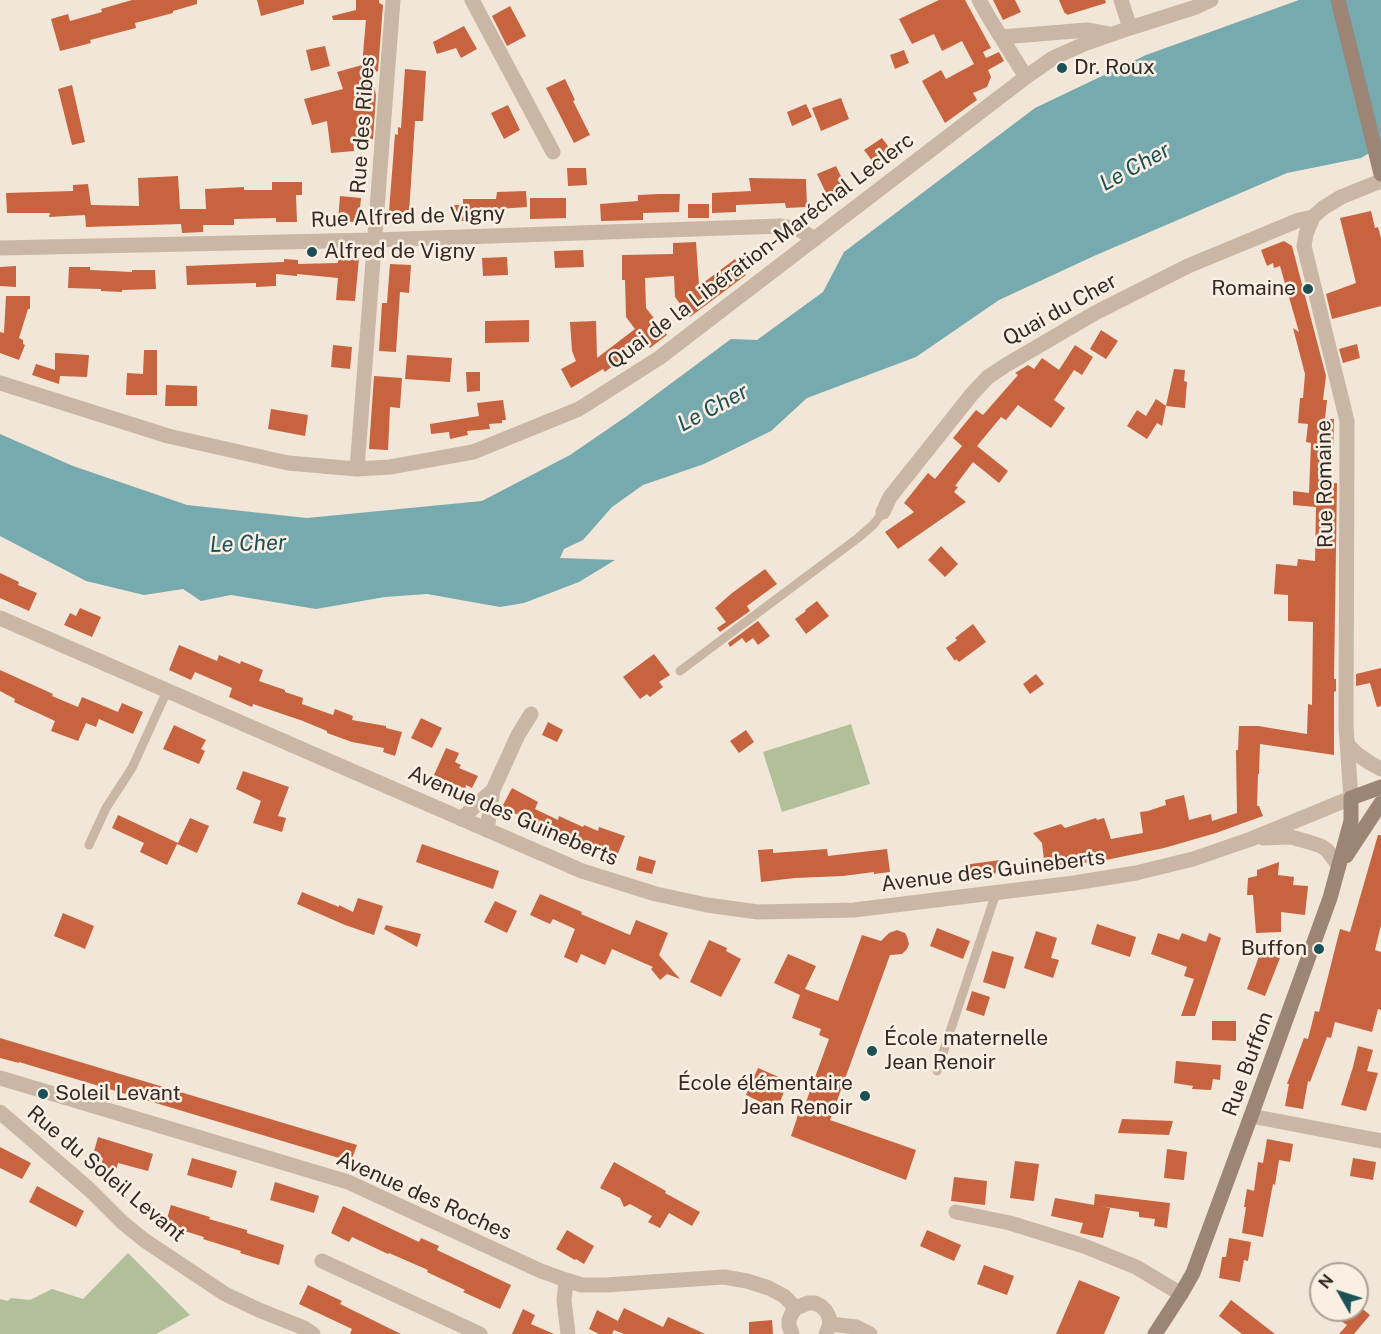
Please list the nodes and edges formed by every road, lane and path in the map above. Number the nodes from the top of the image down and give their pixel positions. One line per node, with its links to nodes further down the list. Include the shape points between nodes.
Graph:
1 (393, 0): 16 (street, Rue des Ribes)
2 (472, 0): 11 (street)
3 (979, 0): 9 (street)
4 (1121, 0): 7 (street)
5 (1211, 0): 7 (street, Quai de la Libération-Maréchal Leclerc)
6 (1338, 0): 12 (main road)
7 (1130, 28): 8 (street, Quai de la Libération-Maréchal Leclerc)
8 (1112, 34): 9 (street, via 1087,30); 10 (street, Quai de la Libération-Maréchal Leclerc, via 1053,58)
9 (1000, 37): 10 (street)
10 (1026, 77): 15 (street, Quai de la Libération-Maréchal Leclerc)
11 (553, 152)
12 (1379, 167)
13 (1381, 181): 14 (street, via 1341,197)
14 (1313, 217): 20 (street, Quai du Cher, via 1188,266 1095,313 988,377 890,497); 25 (street, Rue Romaine, via 1304,246 1347,421)
15 (815, 239): 16 (street, Rue Alfred de Vigny, via 783,226); 19 (street, Quai de la Libération-Maréchal Leclerc, via 659,358 579,409 473,452)
16 (375, 240): 17 (street, Rue Alfred de Vigny); 19 (street, Rue des Ribes)
17 (0, 248)
18 (0, 383): 19 (street, Quai de la Libération-Maréchal Leclerc, via 168,436 288,463)
19 (357, 469)
20 (883, 512): 22 (lane, via 858,538)
21 (1, 621): 23 (street, Avenue des Guineberts)
22 (680, 671)
23 (167, 691): 31 (street, Avenue des Guineberts); 34 (lane, via 132,768 106,808)
24 (531, 714): 28 (street)
25 (1347, 744): 26 (street); 29 (street, Rue Romaine)
26 (1381, 769)
27 (1381, 787): 29 (main road)
28 (493, 790): 31 (street); 32 (street)
29 (1351, 798): 33 (street, Avenue des Guineberts); 35 (main road, Rue Buffon, via 1351,821)
30 (1381, 803): 35 (main road)
31 (461, 819): 32 (street, Avenue des Guineberts)
32 (487, 830): 36 (street, Avenue des Guineberts, via 582,871 656,894 758,912 854,910)
33 (1251, 839): 35 (street, via 1292,837 1309,842 1327,850); 36 (street, Avenue des Guineberts, via 1137,873)
34 (89, 845)
35 (1340, 866): 40 (main road, Rue Buffon)
36 (996, 893): 37 (lane)
37 (937, 1071)
38 (0, 1078): 44 (street, Avenue des Roches, via 348,1182)
39 (0, 1112): 48 (street, Rue du Soleil Levant, via 144,1240 225,1294)
40 (1251, 1116): 41 (street); 45 (main road, Rue Buffon, via 1193,1273)
41 (1381, 1141)
42 (956, 1212): 45 (street, via 1010,1223 1084,1246 1136,1267)
43 (322, 1261): 49 (street)
44 (566, 1280): 46 (street, Avenue des Roches, via 606,1285 724,1277 769,1288); 50 (street)
45 (1181, 1294): 53 (main road, Rue Buffon)
46 (796, 1308): 47 (street, via 808,1303 821,1306 829,1317); 51 (street, via 789,1320)
47 (828, 1329): 52 (street, via 856,1327)
48 (313, 1334)
49 (480, 1334)
50 (568, 1334)
51 (792, 1334)
52 (870, 1334)
53 (1155, 1334)

